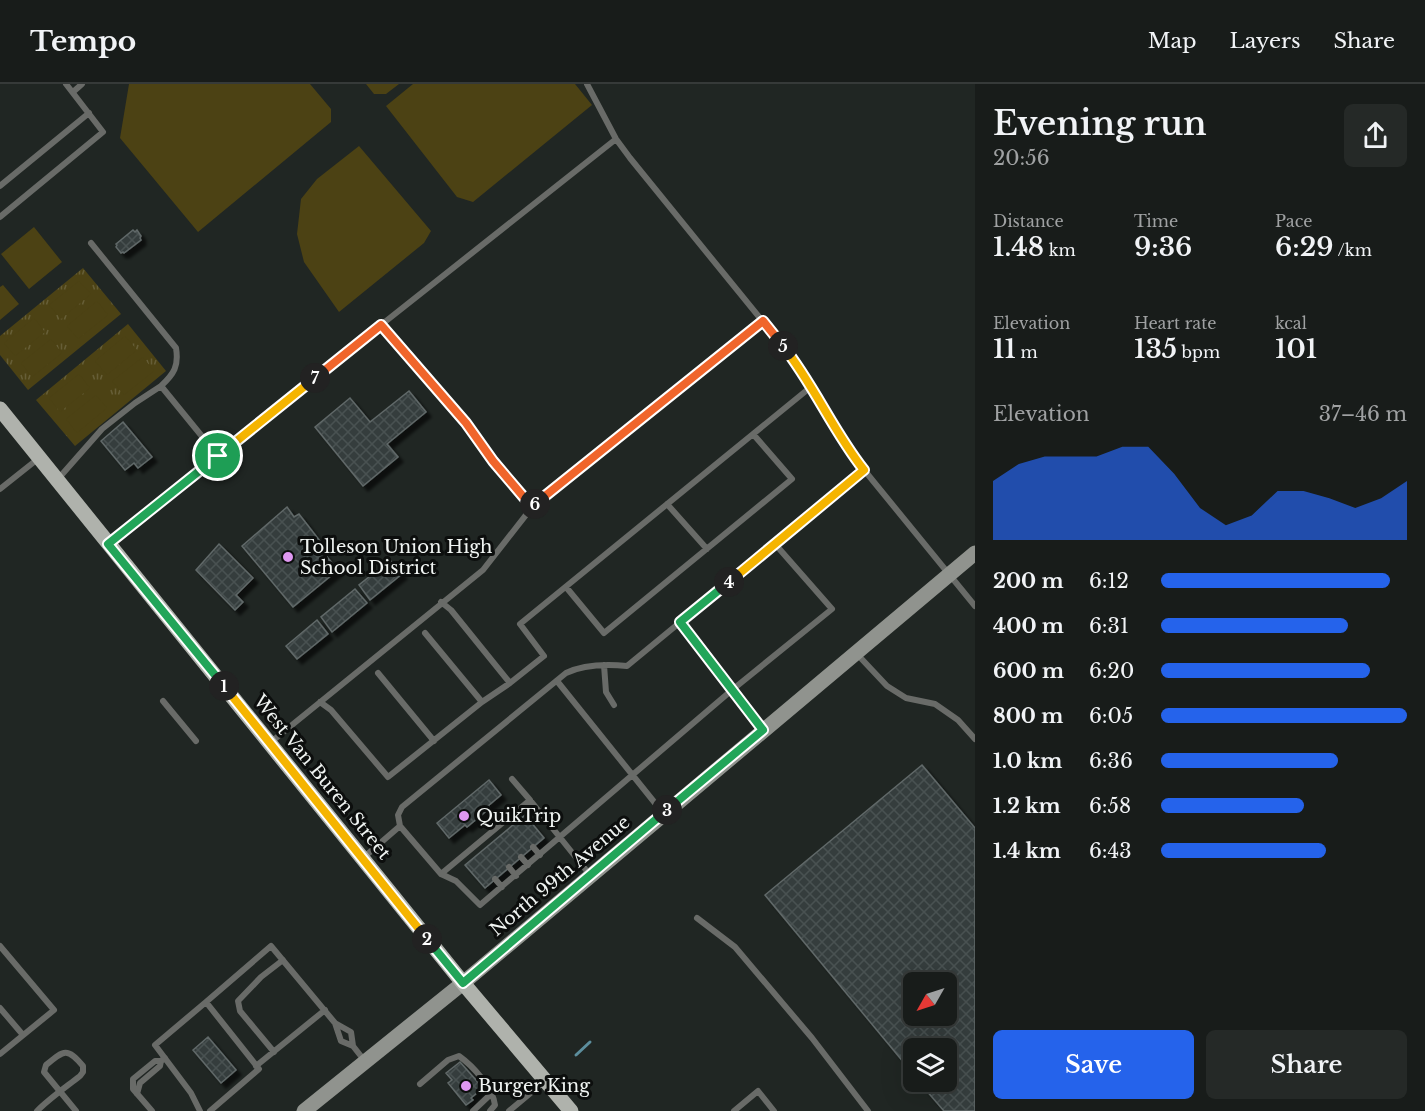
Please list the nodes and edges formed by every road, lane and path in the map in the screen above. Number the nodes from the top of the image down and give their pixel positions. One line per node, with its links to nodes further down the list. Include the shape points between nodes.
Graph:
1 (66, 84): 4 (lane)
2 (82, 84): 4 (lane)
3 (587, 84): 6 (lane)
4 (73, 92): 5 (lane)
5 (89, 113): 7 (lane); 8 (lane, via 103,132)
6 (616, 139): 10 (lane); 11 (lane)
7 (0, 186)
8 (0, 217)
9 (91, 243): 12 (lane, via 176,348 176,368)
10 (763, 321): 13 (lane); 22 (lane)
11 (381, 325): 16 (lane); 22 (lane)
12 (161, 386): 16 (lane); 19 (lane, via 102,429)
13 (812, 386): 15 (lane); 18 (lane, via 847,449)
14 (0, 410): 17 (main road, West Van Buren Street)
15 (753, 434): 21 (lane); 25 (lane, via 792,479)
16 (218, 456): 23 (lane)
17 (40, 458): 19 (main road, West Van Buren Street); 20 (lane)
18 (864, 470): 24 (lane); 27 (lane)
19 (57, 479): 23 (main road, West Van Buren Street)
20 (0, 489)
21 (667, 504): 25 (lane); 28 (lane)
22 (533, 506): 29 (lane, via 483,570)
23 (108, 544): 47 (main road, West Van Buren Street)
24 (775, 544): 31 (lane); 38 (lane, via 832,609)
25 (706, 549): 28 (lane, via 604,633)
26 (975, 553): 27 (main road, North 99th Avenue)
27 (949, 574): 30 (lane); 33 (main road, North 99th Avenue)
28 (566, 587): 37 (lane, via 520,624 544,656)
29 (441, 602): 37 (lane); 40 (lane)
30 (975, 606)
31 (680, 622): 34 (lane, via 627,666); 38 (lane)
32 (425, 633): 41 (lane)
33 (856, 653): 43 (main road, North 99th Avenue); 44 (lane, via 886,686 906,698 935,704 958,720)
34 (604, 665): 36 (lane, via 580,667); 42 (lane, via 606,692)
35 (378, 673): 46 (lane)
36 (556, 681): 48 (lane); 54 (lane, via 402,807 398,815)
37 (510, 683): 41 (lane)
38 (732, 690): 43 (lane); 48 (lane)
39 (163, 701): 45 (lane)
40 (320, 702): 46 (lane, via 388,777); 47 (lane)
41 (482, 702): 46 (lane)
42 (614, 705)
43 (763, 730): 51 (main road, North 99th Avenue)
44 (975, 739)
45 (196, 741)
46 (434, 741)
47 (270, 742): 65 (main road, West Van Buren Street)
48 (633, 775): 51 (lane); 58 (lane)
49 (512, 779): 50 (lane)
50 (530, 800): 52 (lane); 58 (lane)
51 (664, 813): 69 (main road, North 99th Avenue)
52 (508, 818): 53 (lane); 55 (lane)
53 (513, 824)
54 (400, 826): 65 (lane); 68 (lane)
55 (497, 827): 56 (lane); 57 (lane)
56 (503, 833)
57 (485, 838): 59 (lane); 61 (lane)
58 (561, 838): 62 (lane); 69 (lane)
59 (490, 844)
60 (533, 847): 62 (lane)
61 (471, 849): 63 (lane); 68 (lane)
62 (540, 855): 66 (lane)
63 (476, 856)
64 (522, 857): 66 (lane)
65 (363, 859): 76 (main road, West Van Buren Street)
66 (528, 865): 70 (lane)
67 (509, 867): 70 (lane)
68 (441, 874): 72 (lane, via 456,880 480,905)
69 (590, 875): 76 (main road, North 99th Avenue)
70 (516, 876): 72 (lane)
71 (495, 879): 72 (lane)
72 (502, 887)
73 (697, 918): 104 (lane, via 735,947)
74 (0, 946): 81 (lane, via 54,1010)
75 (283, 960): 77 (lane, via 271,946); 79 (lane); 83 (lane, via 238,1001 240,1011)
76 (463, 983): 86 (main road, North 99th Avenue); 88 (main road, West Van Buren Street)
77 (206, 1002): 85 (lane, via 155,1046); 87 (lane)
78 (0, 1008): 81 (lane)
79 (325, 1010): 80 (lane); 83 (lane)
80 (335, 1023): 82 (lane, via 341,1041); 82 (lane, via 351,1032)
81 (23, 1035): 84 (lane)
82 (353, 1046): 86 (lane)
83 (274, 1052): 87 (lane)
84 (0, 1054)
85 (163, 1060): 94 (lane, via 155,1061 133,1079 133,1089); 95 (lane, via 191,1093)
86 (366, 1062): 97 (main road, North 99th Avenue)
87 (256, 1066): 96 (lane, via 259,1069)
88 (545, 1081): 100 (lane); 101 (main road, West Van Buren Street)
89 (420, 1084): 91 (lane, via 448,1060 459,1056)
90 (60, 1092): 90 (lane, via 44,1068 61,1053 70,1052 84,1070); 92 (lane); 93 (lane)
91 (492, 1094): 98 (lane); 99 (lane, via 495,1104)
92 (37, 1111)
93 (76, 1111)
94 (152, 1111)
95 (200, 1111)
96 (210, 1111)
97 (304, 1111)
98 (473, 1111)
99 (490, 1111)
100 (509, 1111)
101 (571, 1111)
102 (734, 1111): 103 (lane, via 758,1091)
103 (774, 1111)
104 (868, 1111)

